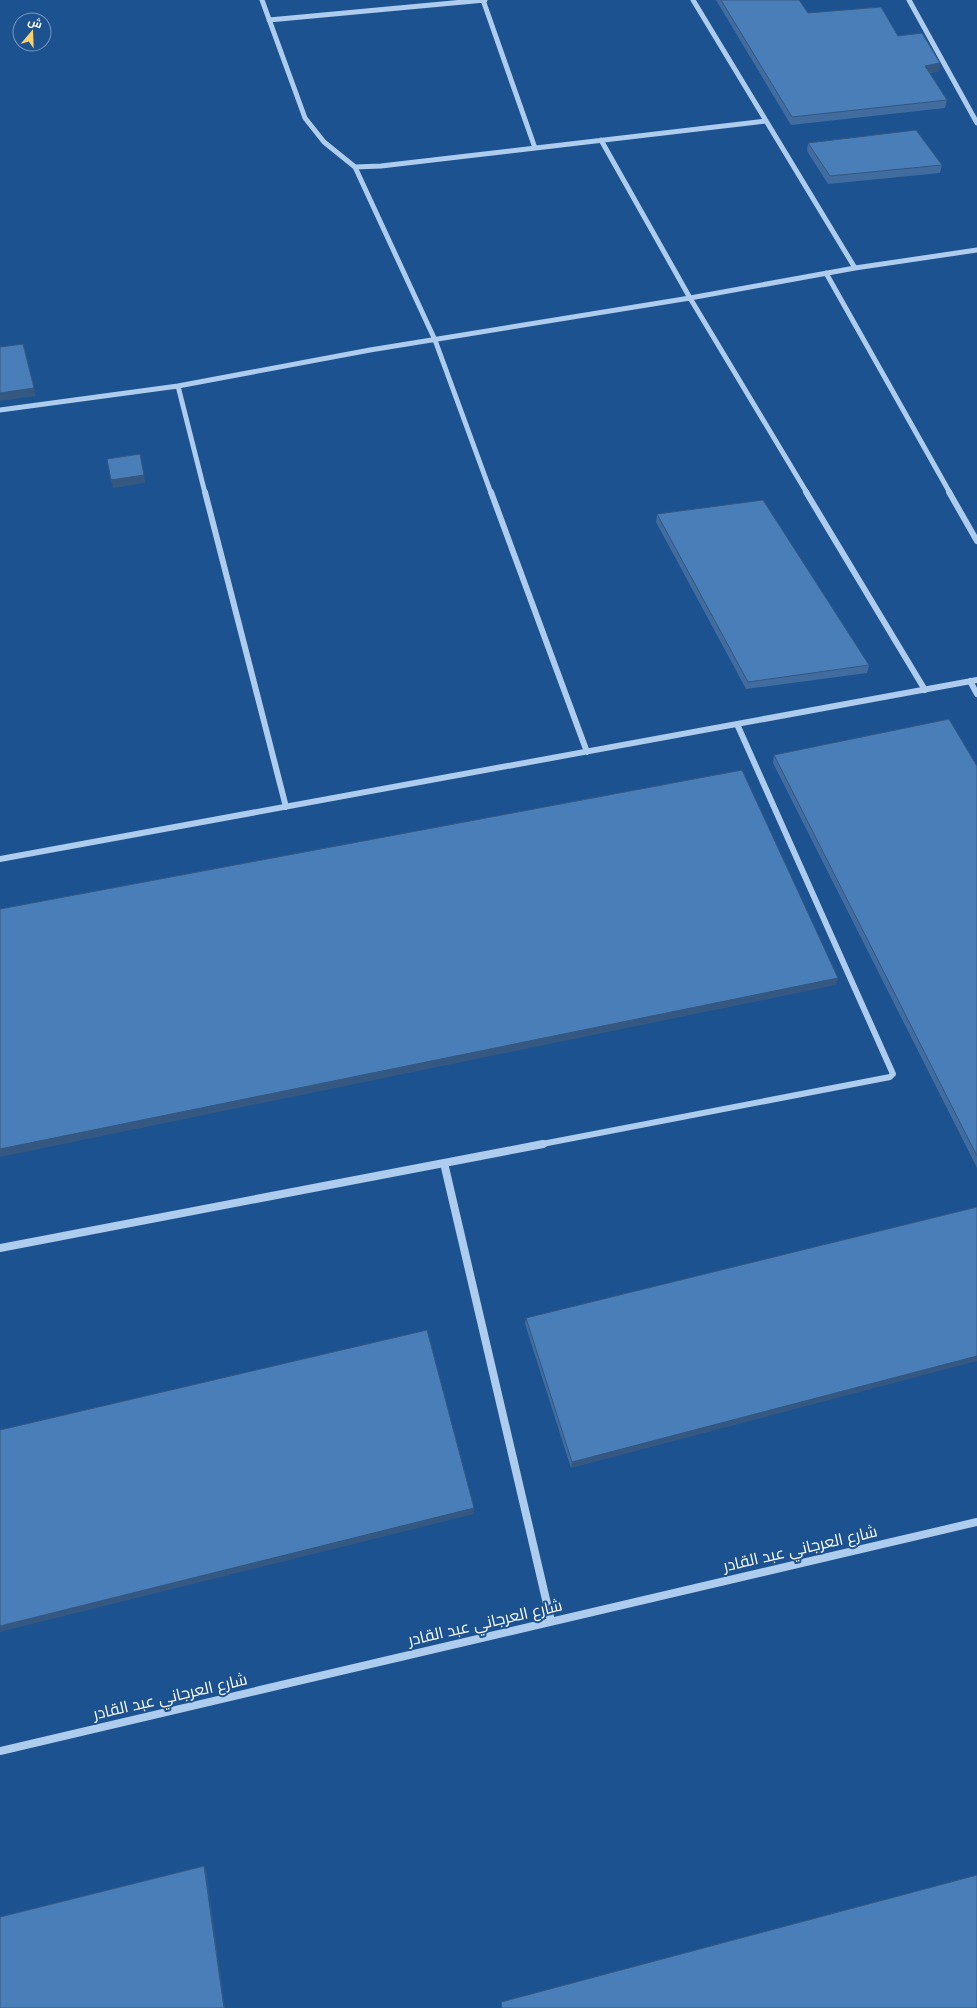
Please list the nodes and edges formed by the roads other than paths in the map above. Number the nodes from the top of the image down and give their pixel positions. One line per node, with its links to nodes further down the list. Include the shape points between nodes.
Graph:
1 (262, 0): 5 (street)
2 (484, 0): 5 (street); 9 (street)
3 (693, 0): 6 (street)
4 (909, 0): 7 (street)
5 (269, 20): 10 (street, via 305,118 324,142)
6 (766, 121): 8 (street); 12 (street)
7 (977, 123)
8 (601, 140): 9 (street); 14 (street)
9 (535, 148): 10 (street)
10 (355, 167): 15 (street)
11 (977, 250): 12 (street)
12 (855, 268): 13 (street)
13 (826, 273): 14 (street); 18 (street)
14 (690, 298): 15 (street); 21 (street)
15 (435, 340): 16 (street); 24 (street)
16 (178, 386): 17 (street); 25 (street)
17 (0, 410)
18 (977, 541)
19 (977, 680): 20 (street)
20 (970, 681): 21 (street); 22 (street)
21 (925, 690): 23 (street)
22 (977, 694)
23 (737, 724): 24 (street); 27 (street, via 893,1074 890,1077)
24 (587, 752): 25 (street)
25 (286, 807): 26 (street)
26 (0, 859)
27 (444, 1163): 28 (street); 30 (street)
28 (0, 1248)
29 (977, 1522): 30 (street, شارع العرجاني عبد القادر)
30 (551, 1621): 31 (street, شارع العرجاني عبد القادر)
31 (0, 1751)

